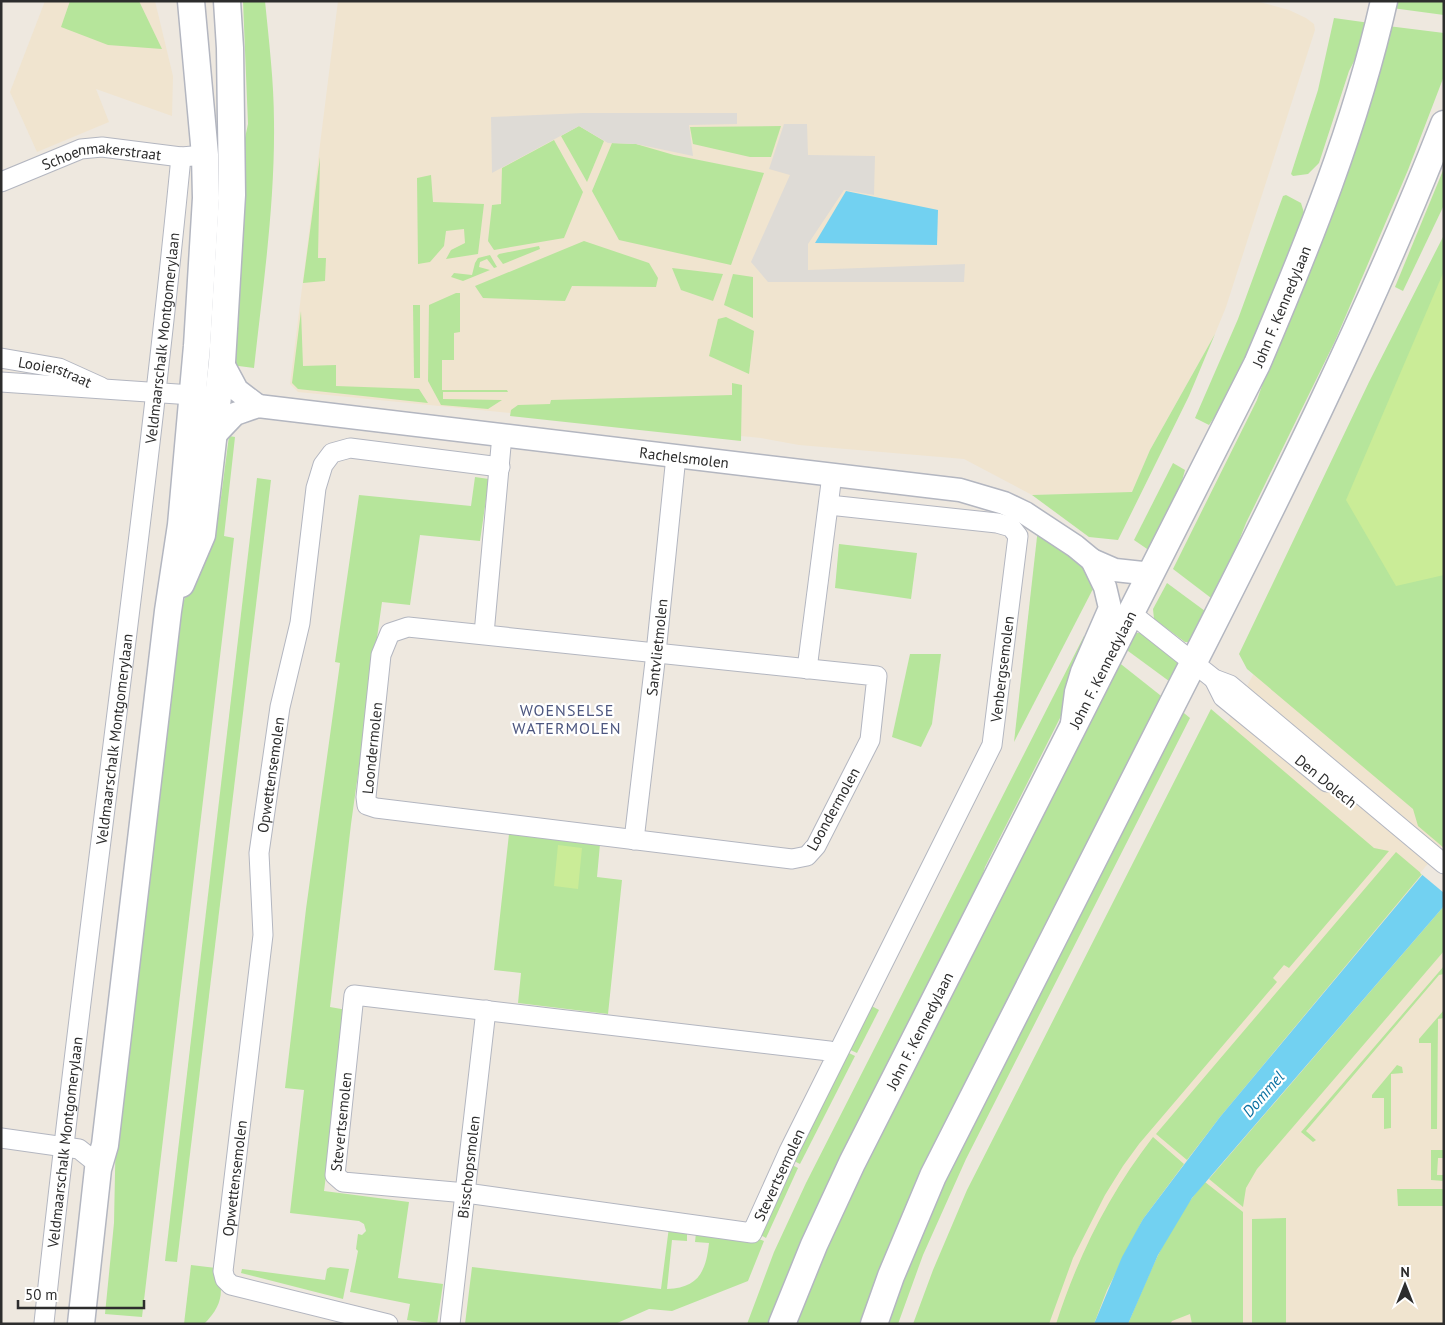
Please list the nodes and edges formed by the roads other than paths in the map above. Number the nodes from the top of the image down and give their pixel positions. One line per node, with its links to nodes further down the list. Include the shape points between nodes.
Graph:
1 (191, 1): 5 (main road, Veldmaarschalk Montgomerylaan)
2 (227, 1): 8 (main road, Veldmaarschalk Montgomerylaan, via 232,195)
3 (1384, 1): 21 (main road, John F. Kennedylaan, via 1351,119 1289,290 1244,394)
4 (1444, 124): 26 (main road, via 1395,246 1332,384)
5 (193, 156): 6 (street, Schoenmakerstraat, via 102,147 82,149); 11 (street, Veldmaarschalk Montgomerylaan); 12 (main road, Veldmaarschalk Montgomerylaan, via 206,198)
6 (1, 182)
7 (1, 358): 10 (street, Looierstraat, via 59,368)
8 (222, 362): 12 (main road, Veldmaarschalk Montgomerylaan); 13 (street, via 237,390)
9 (1, 382): 10 (street, Looierstraat)
10 (107, 390): 11 (street, Looierstraat)
11 (157, 393): 12 (street, Looierstraat); 36 (street, Veldmaarschalk Montgomerylaan)
12 (205, 398): 15 (main road, Veldmaarschalk Montgomerylaan); 22 (main road, Veldmaarschalk Montgomerylaan)
13 (258, 406): 14 (street, Rachelsmolen); 15 (street, Rachelsmolen, via 236,414)
14 (502, 435): 16 (street, Rachelsmolen); 17 (street)
15 (214, 436): 22 (main road, Veldmaarschalk Montgomerylaan, via 202,535)
16 (676, 456): 18 (street, Rachelsmolen); 25 (street, Santvlietmolen)
17 (500, 467): 24 (street); 39 (street, Opwettensemolen, via 350,448 332,453 322,465 316,488 300,623 280,707 259,853 263,935 223,1271 231,1285)
18 (832, 475): 19 (street); 20 (street, Rachelsmolen, via 960,490 1004,503 1025,513)
19 (829, 505): 27 (street); 32 (street, Venbergsemolen, via 997,524 1011,527 1018,536 992,745)
20 (1092, 560): 21 (street, Rachelsmolen, via 1115,570); 28 (street, Rachelsmolen, via 1106,587 1110,608 1082,672)
21 (1152, 574): 23 (main road, John F. Kennedylaan)
22 (168, 611): 37 (main road, Veldmaarschalk Montgomerylaan)
23 (1132, 614): 26 (street); 28 (main road, John F. Kennedylaan)
24 (484, 634): 25 (street, Loondermolen); 29 (street, Loondermolen, via 408,627 390,633 381,655 367,805)
25 (656, 653): 27 (street, Loondermolen); 29 (street, Santvlietmolen)
26 (1194, 662): 30 (street, Den Dolech, via 1214,680 1223,697); 46 (main road, via 932,1176)
27 (807, 669): 29 (street, Loondermolen, via 877,676 870,740 816,846 807,856 792,859)
28 (1071, 732): 45 (main road, John F. Kennedylaan, via 852,1163)
29 (634, 840)
30 (1434, 860): 31 (street, Den Dolech)
31 (1444, 877)
32 (880, 970): 34 (street, Stevertsemolen)
33 (486, 1010): 34 (street, Stevertsemolen); 38 (street, Bisschopsmolen); 38 (street, Stevertsemolen, via 354,995 343,1095 335,1175 343,1182)
34 (837, 1055): 38 (street, Stevertsemolen, via 752,1233)
35 (1, 1138): 36 (street)
36 (63, 1147): 37 (street, via 85,1152 94,1160); 40 (street, Veldmaarschalk Montgomerylaan)
37 (101, 1157): 41 (main road, Veldmaarschalk Montgomerylaan); 42 (main road, Veldmaarschalk Montgomerylaan, via 111,1174)
38 (466, 1193): 44 (street, Bisschopsmolen)
39 (349, 1320): 43 (street)
40 (44, 1323)
41 (81, 1324)
42 (99, 1324)
43 (388, 1324)
44 (450, 1324)
45 (782, 1324)
46 (874, 1324)

